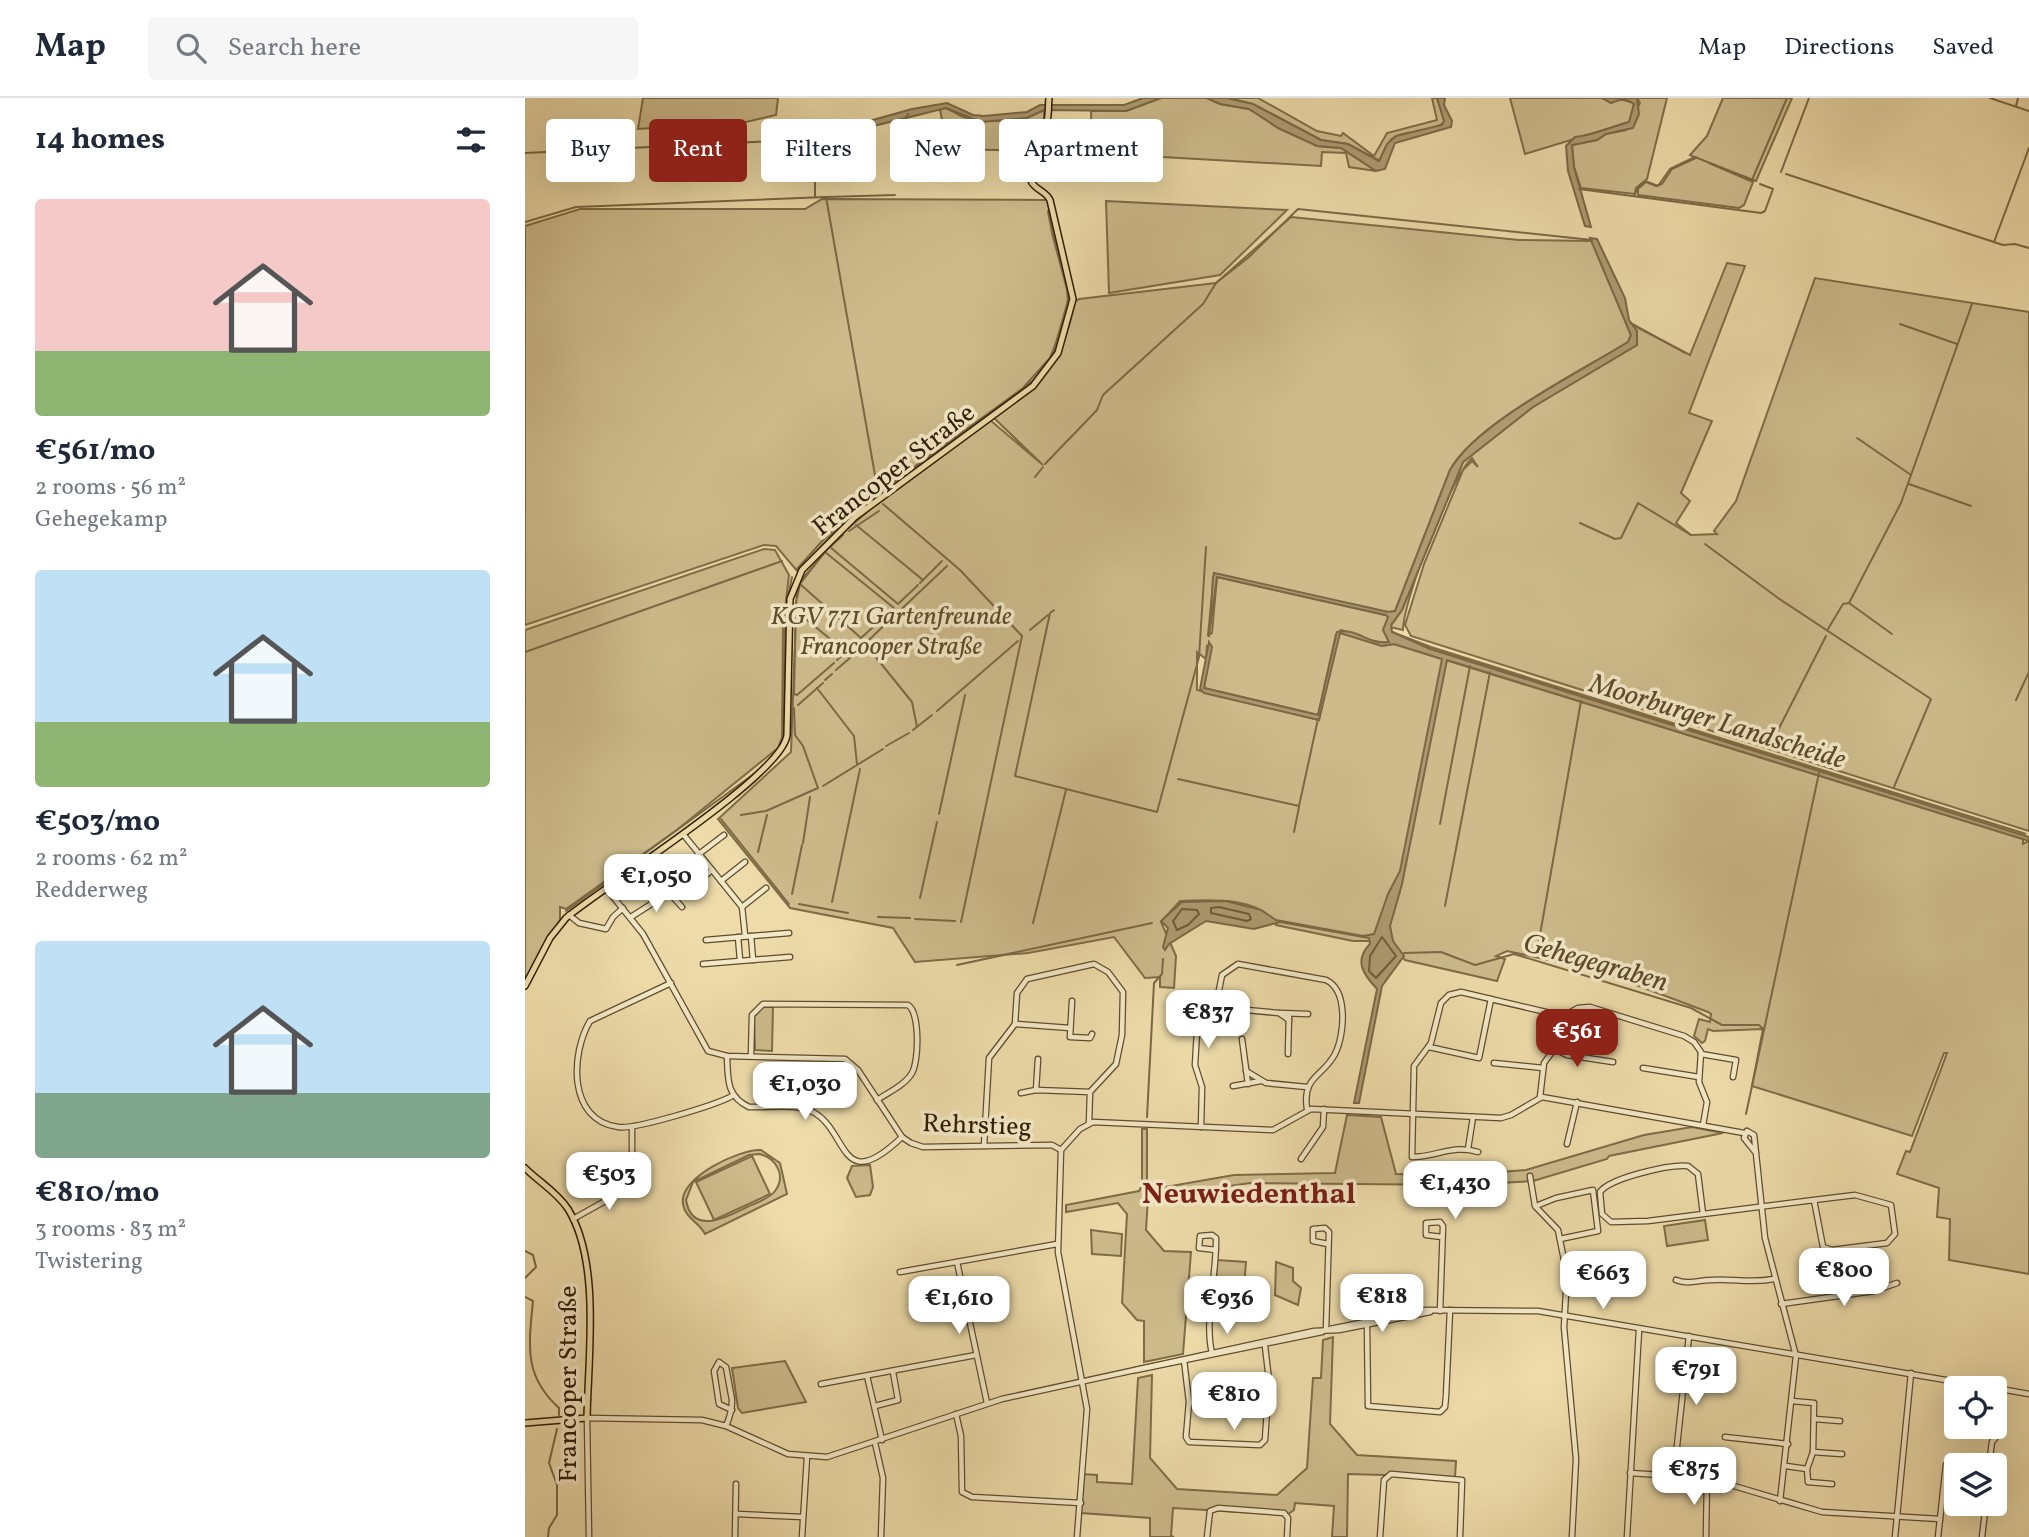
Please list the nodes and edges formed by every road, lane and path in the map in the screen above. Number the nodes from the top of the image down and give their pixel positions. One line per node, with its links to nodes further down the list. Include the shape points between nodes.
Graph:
1 (1048, 101): 2 (main road, Francoper Straße, via 1044,131 1029,150 1029,174 1032,184 1050,200 1072,290 1072,310 1058,353 1033,386 874,502 802,570 790,600 785,746 758,776)
2 (682, 833): 4 (street); 5 (main road, Francoper Straße)
3 (724, 835): 4 (street)
4 (699, 854): 7 (street)
5 (646, 860): 9 (main road, Francoper Straße); 11 (street)
6 (745, 862): 8 (street)
7 (712, 870): 8 (street); 12 (street)
8 (721, 881): 14 (street)
9 (606, 888): 15 (street); 16 (main road, Francoper Straße)
10 (766, 888): 14 (street)
11 (670, 892): 12 (street); 17 (street)
12 (677, 899): 13 (street)
13 (682, 907)
14 (742, 907): 19 (street)
15 (623, 908): 16 (street, via 606,929 579,923); 17 (street)
16 (569, 915): 27 (main road, Francoper Straße, via 553,933)
17 (631, 917): 26 (street)
18 (789, 933): 19 (street)
19 (748, 935): 20 (street); 23 (street)
20 (738, 937): 21 (street); 24 (street)
21 (706, 940)
22 (790, 957): 23 (street)
23 (753, 960): 24 (street)
24 (740, 961): 25 (street)
25 (703, 964)
26 (671, 983): 42 (street, via 702,1044 708,1051); 70 (street, via 597,1015 583,1032 576,1073 586,1106 606,1123)
27 (525, 986)
28 (1491, 999): 32 (street); 38 (street, via 1461,992 1449,995 1440,1005); 38 (street, via 1479,1058)
29 (1072, 1001): 35 (street)
30 (1213, 1007): 33 (street); 55 (street, via 1222,975 1238,964 1335,984 1341,1002 1336,1050); 69 (street, via 1202,1017 1196,1034 1195,1065 1203,1090)
31 (1308, 1014): 33 (street)
32 (1563, 1016): 39 (street); 41 (street, via 1590,1007 1688,1038)
33 (1289, 1017): 40 (street)
34 (1015, 1024): 35 (street); 57 (street, via 1017,993 1027,979 1094,964 1108,972 1123,992 1121,1050 1117,1064); 74 (street, via 989,1058)
35 (1070, 1028): 36 (street, via 1070,1037 1090,1038)
36 (1093, 1034)
37 (1243, 1039): 49 (street)
38 (1429, 1046): 65 (street, via 1414,1066)
39 (1555, 1049): 45 (street); 47 (street)
40 (1288, 1054)
41 (1701, 1055): 50 (street); 51 (street, via 1736,1060)
42 (727, 1056): 43 (street, Rehrstieg); 59 (street)
43 (751, 1056): 61 (street, Rehrstieg, via 845,1059); 61 (street, via 752,1015 763,1004 910,1006 916,1015 915,1067 903,1083)
44 (1038, 1059): 56 (street)
45 (1613, 1062)
46 (1494, 1063): 47 (street)
47 (1543, 1068): 60 (street)
48 (1643, 1068): 50 (street)
49 (1246, 1071): 52 (street); 53 (street)
50 (1699, 1077): 68 (street, via 1707,1102)
51 (1733, 1077)
52 (1261, 1081): 53 (street); 55 (street)
53 (1248, 1084): 54 (street)
54 (1233, 1086)
55 (1307, 1087): 63 (street)
56 (1036, 1090): 57 (street); 58 (street)
57 (1090, 1092): 67 (street)
58 (1021, 1093)
59 (732, 1096): 70 (street); 72 (street, via 749,1107 809,1110 819,1116 851,1158 863,1161)
60 (1540, 1097): 62 (street); 66 (street, via 1509,1116)
61 (877, 1100): 72 (street, Rehrstieg)
62 (1577, 1102): 68 (street); 73 (street)
63 (1307, 1109): 64 (street); 69 (street, via 1275,1130)
64 (1324, 1109): 65 (street); 79 (street, via 1323,1127)
65 (1411, 1114): 66 (street); 75 (street, via 1412,1157)
66 (1472, 1117): 75 (street)
67 (1089, 1123): 69 (street); 76 (street)
68 (1703, 1125): 71 (street)
69 (1201, 1127)
70 (632, 1128): 81 (street)
71 (1744, 1133): 78 (street); 78 (street, via 1753,1133)
72 (902, 1137): 74 (street, Rehrstieg, via 923,1147)
73 (1567, 1144)
74 (984, 1147): 76 (street, Rehrstieg, via 1052,1145)
75 (1468, 1149): 77 (street)
76 (1061, 1150): 91 (street, Rehrstieg)
77 (1478, 1152)
78 (1756, 1153): 86 (street)
79 (1301, 1159)
80 (525, 1168): 88 (main road, Francoper Straße, via 558,1197)
81 (632, 1168)
82 (1530, 1176): 85 (street)
83 (634, 1185): 88 (street)
84 (1814, 1200): 84 (street, via 1855,1195 1891,1205 1895,1234 1887,1243 1832,1250 1823,1247); 86 (street)
85 (1536, 1206): 90 (street, via 1556,1226); 90 (street, via 1593,1190 1598,1231)
86 (1761, 1207): 87 (street); 96 (street)
87 (1703, 1214): 87 (street, via 1698,1174 1688,1166 1669,1166 1610,1183 1600,1192 1602,1214 1611,1222)
88 (573, 1219): 125 (main road, Francoper Straße, via 590,1303)
89 (1442, 1237): 89 (street, via 1441,1223 1426,1223 1426,1236); 101 (street)
90 (1560, 1238): 102 (street, via 1567,1282)
91 (1058, 1244): 94 (street); 116 (street, Rehrstieg)
92 (1328, 1244): 92 (street, via 1313,1241 1313,1229 1327,1229); 104 (street)
93 (1216, 1250): 93 (street, via 1216,1237 1200,1236 1199,1248); 109 (street, via 1209,1338)
94 (957, 1262): 95 (street); 110 (street)
95 (900, 1272)
96 (1774, 1279): 97 (street, via 1748,1283); 99 (street)
97 (1676, 1280)
98 (1897, 1283): 99 (street)
99 (1781, 1304): 108 (street)
100 (1450, 1310): 101 (street); 102 (street); 103 (street, via 1445,1407 1440,1412 1367,1406)
101 (1440, 1311): 103 (street)
102 (1564, 1316): 105 (street); 161 (street, via 1575,1451)
103 (1366, 1322): 104 (street)
104 (1326, 1330): 107 (street)
105 (1639, 1330): 106 (street); 139 (street)
106 (1689, 1336): 108 (street); 140 (street)
107 (1264, 1343): 109 (street); 111 (street, via 1269,1380 1265,1440 1260,1446 1189,1442)
108 (1795, 1352): 113 (street); 120 (street)
109 (1212, 1354): 111 (street)
110 (976, 1355): 112 (street); 121 (street)
111 (1184, 1360): 116 (street)
112 (893, 1372): 114 (street); 122 (street, via 898,1400)
113 (1912, 1373): 115 (street); 150 (street)
114 (867, 1376): 117 (street); 122 (street)
115 (1944, 1379)
116 (1083, 1381): 121 (street); 146 (street, Rehrstieg, via 1087,1409)
117 (821, 1384)
118 (2007, 1390): 119 (street)
119 (2029, 1394)
120 (1791, 1401): 126 (street, via 1814,1403); 133 (street)
121 (987, 1403): 124 (street)
122 (875, 1406): 131 (street)
123 (731, 1410): 123 (street, via 726,1367 719,1362 714,1371 719,1404); 129 (street)
124 (956, 1414): 131 (street); 146 (street, via 962,1492 972,1497)
125 (587, 1418): 128 (main road); 129 (street, via 693,1418); 152 (street, Francoper Straße)
126 (1815, 1419): 127 (street); 134 (street)
127 (1840, 1421)
128 (525, 1423)
129 (726, 1426): 136 (street, via 781,1452)
130 (1725, 1437): 133 (street)
131 (882, 1440): 132 (street)
132 (874, 1443): 136 (street, via 833,1456); 155 (street, via 883,1478)
133 (1788, 1444): 137 (street)
134 (1813, 1452): 135 (street); 138 (street)
135 (1842, 1454)
136 (807, 1457): 149 (street)
137 (1786, 1466): 138 (street); 145 (street)
138 (1807, 1469): 144 (street, via 1808,1482)
139 (1630, 1473): 140 (street); 162 (street)
140 (1677, 1476): 141 (street)
141 (1707, 1479): 145 (street); 163 (street)
142 (1944, 1483): 151 (street)
143 (736, 1484): 147 (street)
144 (1832, 1484)
145 (1780, 1501): 150 (street, via 1822,1512)
146 (1081, 1503): 156 (street, Rehrstieg)
147 (737, 1514): 149 (street); 153 (street)
148 (1984, 1516): 166 (street)
149 (803, 1517): 154 (street)
150 (1897, 1517): 151 (street); 164 (street)
151 (1940, 1518): 165 (street)
152 (589, 1537)
153 (736, 1537)
154 (802, 1537)
155 (880, 1537)
156 (1077, 1537)
157 (1207, 1537): 158 (street, via 1210,1511 1218,1508 1285,1513)
158 (1287, 1537)
159 (1380, 1537): 160 (street, via 1384,1480 1391,1474 1462,1480)
160 (1460, 1537)
161 (1571, 1537)
162 (1627, 1537)
163 (1706, 1537)
164 (1895, 1537)
165 (1938, 1537)
166 (1982, 1537)

